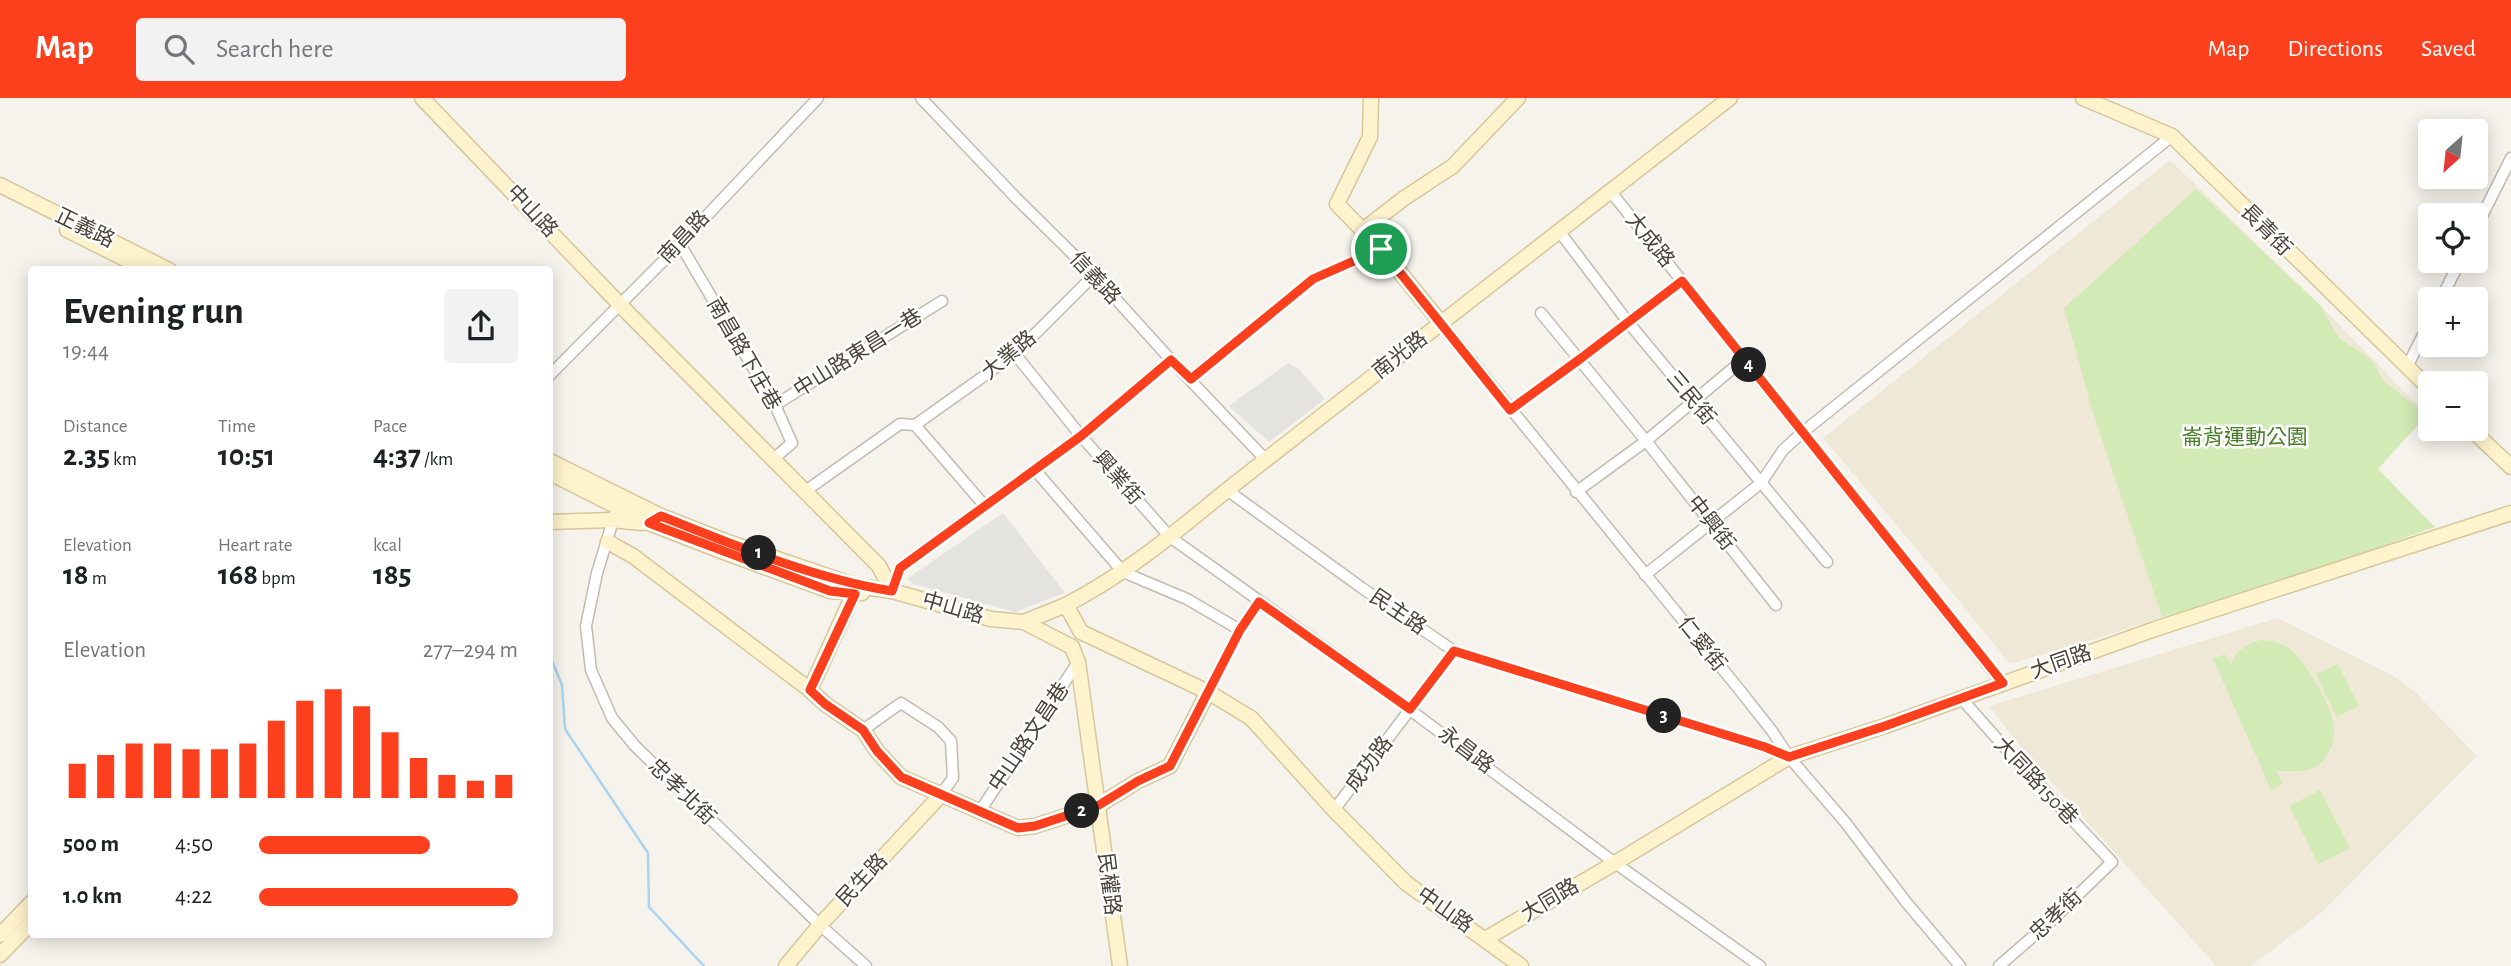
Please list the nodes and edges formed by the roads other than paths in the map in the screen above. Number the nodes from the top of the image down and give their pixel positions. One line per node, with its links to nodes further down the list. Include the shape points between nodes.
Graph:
1 (422, 98): 23 (street, 中山路)
2 (818, 98): 16 (street, 南昌路)
3 (921, 98): 20 (street, 信義路)
4 (1371, 98): 14 (street, via 1370,137 1337,204)
5 (1518, 98): 14 (street, via 1453,166)
6 (1730, 98): 11 (street, 南光路)
7 (2084, 98): 8 (street, 長青街)
8 (2172, 136): 32 (street, 長青街); 40 (street)
9 (2511, 158): 13 (street)
10 (0, 185): 19 (street, 正義路)
11 (1611, 192): 15 (street, 南光路); 21 (street, 大成路)
12 (0, 196): 18 (street, 正義路)
13 (2488, 204)
14 (1363, 230): 17 (street)
15 (1559, 231): 25 (street, 三民街); 26 (street, 南光路)
16 (680, 244): 23 (street, 南昌路); 37 (street, 南昌路下庄巷)
17 (1381, 249): 26 (street); 35 (street, via 1313,279)
18 (139, 266)
19 (161, 266)
20 (1094, 275): 28 (street, 大業路); 31 (street, 信義路)
21 (1682, 281): 25 (street); 30 (street, 大成路)
22 (942, 301): 37 (street, 中山路東昌一巷)
23 (620, 305): 33 (street, 南昌路); 44 (street, 中山路)
24 (1541, 313): 29 (street)
25 (1628, 322): 29 (street); 36 (street, 三民街)
26 (1441, 323): 38 (street, 仁愛街); 45 (street, 南光路)
27 (2418, 345): 32 (street)
28 (1015, 354): 39 (street, 大業路); 41 (street, 興業街)
29 (1580, 359): 38 (street); 42 (street)
30 (1744, 359): 36 (street); 40 (street, 大成路)
31 (1171, 360): 35 (street, 信義路); 41 (street)
32 (2407, 367): 34 (street, 長青街)
33 (553, 372)
34 (2418, 378)
35 (1191, 379): 45 (street, 信義路)
36 (1693, 402): 42 (street); 50 (street, 三民街)
37 (775, 405): 44 (street, 南昌路下庄巷, via 792,443)
38 (1510, 410): 53 (street, 仁愛街)
39 (915, 425): 52 (street, 大業路, via 900,424); 54 (street)
40 (1803, 432): 50 (street, via 1783,450); 77 (street, 大成路)
41 (1081, 436): 48 (street); 61 (street, 興業街)
42 (1646, 441): 53 (street); 59 (street, 中興街)
43 (2484, 441): 47 (street)
44 (772, 460): 52 (street, 中山路)
45 (1266, 460): 51 (street, 南光路)
46 (553, 463): 55 (street)
47 (2511, 467)
48 (1035, 470): 54 (street); 64 (street)
49 (553, 475): 55 (street)
50 (1761, 483): 59 (street); 63 (street, 三民街)
51 (1227, 490): 61 (street, 南光路); 75 (street, 民主路)
52 (804, 492): 67 (street, 中山路, via 879,566)
53 (1576, 492): 65 (street, 仁愛街)
54 (984, 505): 67 (street, via 900,568)
55 (618, 508): 57 (street); 57 (street); 58 (street); 60 (street, via 596,527); 62 (street, 忠孝北街)
56 (2511, 513): 77 (street, 大同路)
57 (655, 520): 66 (street)
58 (553, 521)
59 (1711, 523): 65 (street); 70 (street, 中興街)
60 (553, 530)
61 (1170, 537): 64 (street, 南光路); 68 (street, 永昌路)
62 (608, 542): 78 (street); 93 (street, 忠孝北街, via 586,626 591,670 612,718 635,746)
63 (1827, 562)
64 (1123, 572): 69 (street, 南光路); 72 (street, via 1187,599)
65 (1646, 575): 83 (street, 仁愛街)
66 (856, 590): 67 (street); 78 (street)
67 (892, 591): 71 (street, 中山路, via 991,619)
68 (1259, 602): 72 (street); 81 (street, 永昌路)
69 (1066, 605): 71 (street, 南光路); 73 (street)
70 (1776, 605)
71 (1024, 622): 74 (street, 中山路)
72 (1240, 630): 79 (street)
73 (1081, 632): 74 (street); 79 (street, 中山路)
74 (1072, 647): 76 (street, 民權路)
75 (1454, 651): 81 (street, 成功路); 84 (street, 民主路)
76 (1078, 662): 87 (street, 民權路); 89 (street, 中山路文昌巷)
77 (2003, 683): 80 (street, 大同路)
78 (810, 690): 82 (street)
79 (1208, 692): 87 (street, via 1170,766); 88 (street, 中山路, via 1251,718)
80 (1961, 698): 85 (street, 大同路); 90 (street, 大同路150巷)
81 (1410, 709): 88 (street, 成功路); 91 (street, 永昌路)
82 (863, 730): 86 (street, via 901,777); 86 (street, via 901,703 937,727 951,741 953,778)
83 (1772, 731): 84 (street); 85 (street, 仁愛街)
84 (1765, 747): 85 (street, 民主路)
85 (1789, 757): 91 (street, 大同路); 103 (street, 仁愛街)
86 (940, 796): 89 (street); 93 (street, 民生路)
87 (1099, 805): 89 (street, via 1018,828); 100 (street, 民權路)
88 (1334, 810): 96 (street, 中山路, via 1406,883)
89 (979, 811)
90 (2112, 862): 104 (street, 忠孝街)
91 (1615, 863): 96 (street, 大同路); 102 (street, 永昌路)
92 (28, 906): 95 (street)
93 (820, 925): 98 (street, 民生路); 99 (street, 忠孝北街)
94 (28, 926): 97 (street)
95 (0, 935)
96 (1485, 939): 101 (street, 中山路)
97 (0, 955)
98 (786, 966)
99 (866, 966)
100 (1120, 966)
101 (1521, 966)
102 (1760, 966)
103 (1960, 966)
104 (1999, 966)

